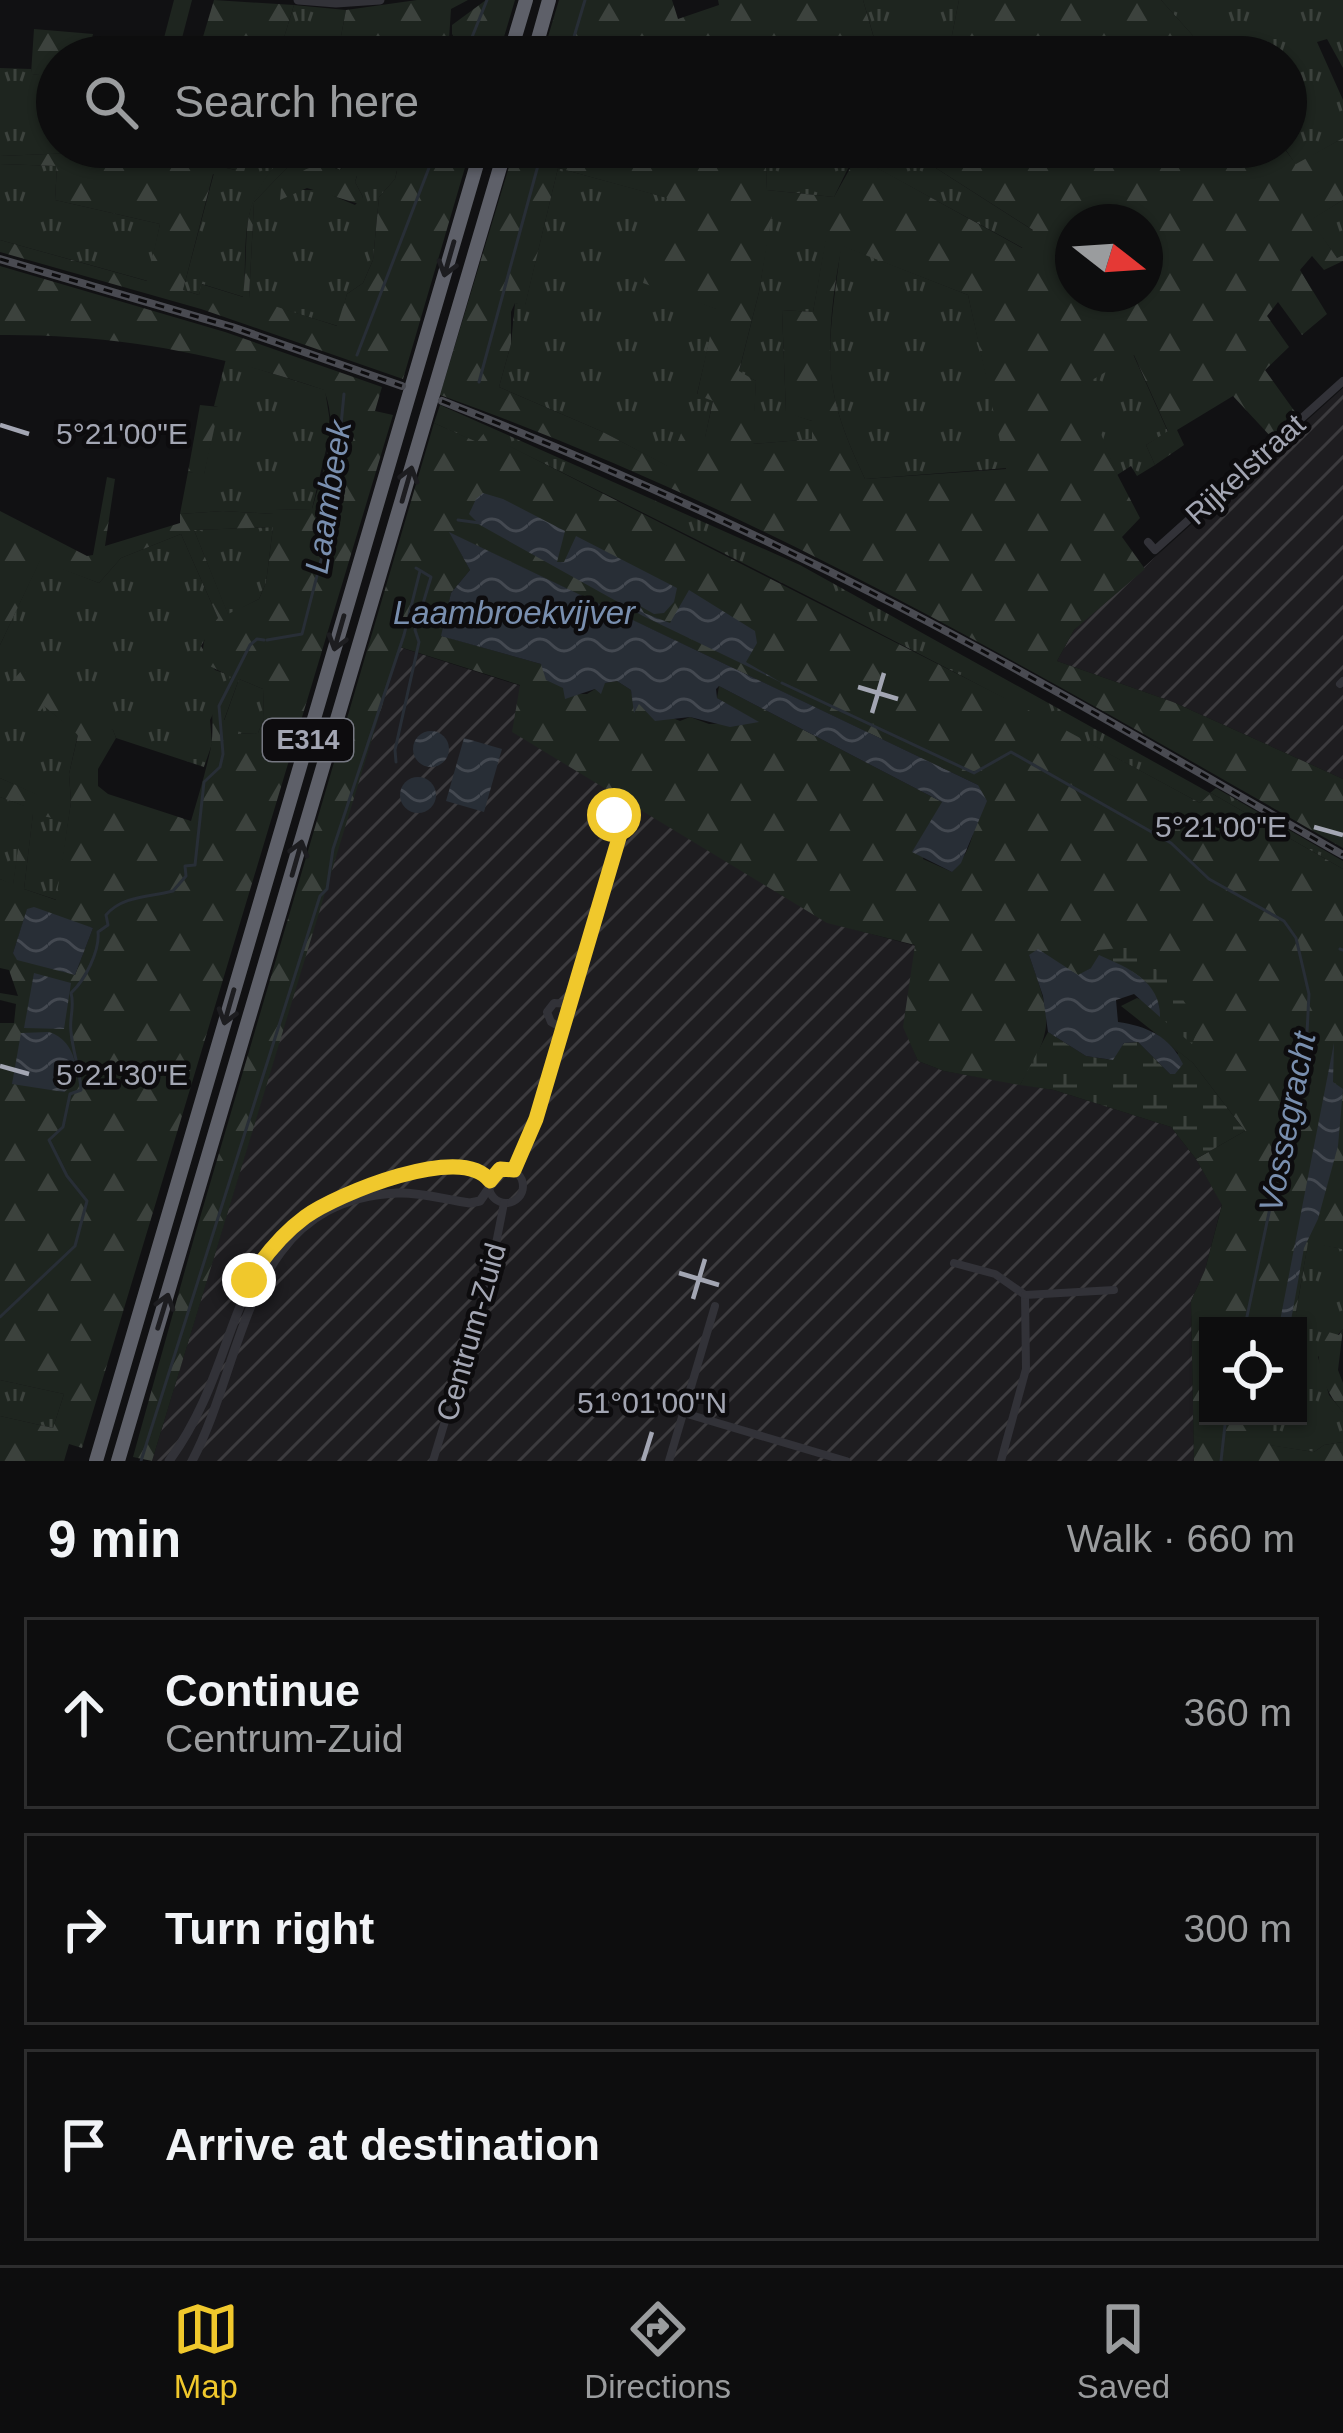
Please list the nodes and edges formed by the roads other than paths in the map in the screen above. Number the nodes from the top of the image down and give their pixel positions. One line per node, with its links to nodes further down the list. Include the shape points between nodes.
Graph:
1 (298, 0): 2 (street)
2 (380, 0)
3 (526, 0): 5 (highway)
4 (549, 0): 6 (highway)
5 (515, 36)
6 (538, 36)
7 (476, 168): 22 (highway, E314, one-way to 22)
8 (500, 168): 23 (highway, E314, one-way to 8)
9 (1343, 381): 10 (street, Rijkelstraat, via 1155,550)
10 (1148, 542)
11 (611, 813): 12 (street, via 621,831)
12 (569, 1004): 13 (street); 13 (street, via 554,1003 548,1012)
13 (562, 1028): 14 (street)
14 (514, 1170): 15 (street, via 500,1169); 16 (street, via 524,1190)
15 (489, 1185): 16 (street); 24 (street, via 482,1171 466,1168 393,1178 323,1205 289,1230 249,1280 203,1408); 25 (street, via 470,1204 373,1196 339,1207 292,1240 249,1301)
16 (504, 1203): 26 (street, Centrum-Zuid)
17 (954, 1263): 19 (street, via 995,1274)
18 (1114, 1291): 19 (street)
19 (1025, 1295): 29 (street, via 1026,1369)
20 (715, 1306): 21 (street)
21 (684, 1413): 27 (street); 28 (street)
22 (95, 1461)
23 (121, 1461)
24 (169, 1461)
25 (192, 1461)
26 (434, 1461)
27 (669, 1461)
28 (846, 1461)
29 (1000, 1461)

